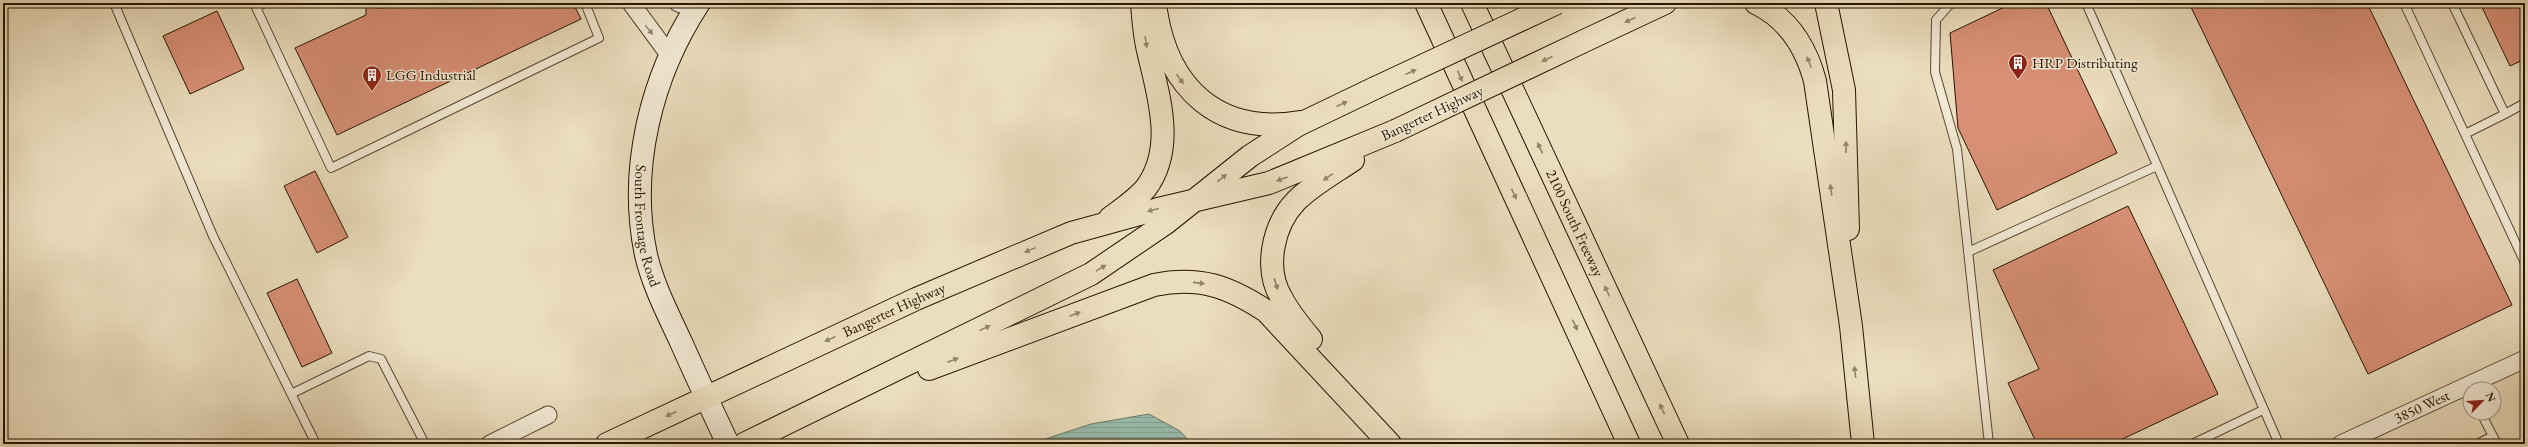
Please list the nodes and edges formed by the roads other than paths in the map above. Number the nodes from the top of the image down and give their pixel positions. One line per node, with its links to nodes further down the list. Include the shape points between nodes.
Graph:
1 (114, 3): 34 (lane, via 213,236)
2 (265, 3): 17 (lane)
3 (585, 3): 17 (lane, via 599,38 331,168)
4 (630, 3): 19 (street, one-way to 19)
5 (1142, 3): 27 (highway, one-way to 27, via 1146,43 1163,121 1162,151 1145,189)
6 (1154, 3): 22 (highway, one-way to 22, via 1161,38 1170,62 1185,85 1202,102 1224,114 1256,123 1285,124)
7 (1426, 3): 49 (highway, one-way to 49)
8 (1472, 3): 50 (highway, 2100 South Freeway, one-way to 8)
9 (1557, 3): 22 (highway, Bangerter Highway, one-way to 9, bridge)
10 (1665, 3): 23 (highway, Bangerter Highway, one-way to 23, bridge)
11 (1756, 3): 30 (highway, one-way to 11, via 1812,70 1793,32 1778,17)
12 (1826, 3): 30 (highway, one-way to 12, via 1846,113 1844,90)
13 (1951, 3): 28 (lane, via 1936,20 1935,72 1957,150)
14 (2086, 3): 25 (lane)
15 (2404, 3): 24 (lane)
16 (2452, 3): 21 (lane)
17 (255, 5)
18 (691, 5): 19 (street, South Frontage Road)
19 (670, 56): 35 (street, South Frontage Road, via 650,114 640,165 640,209 646,255 663,304)
20 (2525, 103): 21 (lane)
21 (2505, 114): 24 (lane)
22 (1309, 120): 26 (highway, Bangerter Highway, one-way to 22, via 1250,156)
23 (1395, 131): 26 (highway, Bangerter Highway, one-way to 26, via 1269,184); 48 (highway, one-way to 48, via 1296,201 1286,213 1277,232 1272,265 1274,282 1280,297 1295,320)
24 (2465, 134): 29 (lane)
25 (2157, 166): 28 (lane); 36 (lane)
26 (1192, 202): 27 (highway, Bangerter Highway, one-way to 27); 38 (highway, Bangerter Highway, one-way to 26, via 1068,287 1120,257)
27 (1101, 224): 35 (highway, Bangerter Highway, one-way to 35, via 1071,233 964,278)
28 (1968, 252): 52 (lane)
29 (2525, 263)
30 (1851, 326): 51 (highway, one-way to 30)
31 (2525, 358): 32 (street, 3850 West)
32 (2483, 381)
33 (2462, 392): 55 (street, 3850 West)
34 (291, 394): 41 (lane); 42 (lane, via 369,356 381,359)
35 (706, 397): 44 (highway, Bangerter Highway, one-way to 44); 45 (street, South Frontage Road)
36 (2263, 410): 53 (lane); 54 (lane)
37 (548, 415): 43 (street)
38 (799, 418): 46 (highway, Bangerter Highway); 47 (highway, one-way to 47, via 1128,294 1154,285 1185,281 1225,288 1266,311)
39 (2485, 421): 40 (lane)
40 (2495, 440): 56 (lane)
41 (316, 444)
42 (425, 444)
43 (490, 444)
44 (607, 444)
45 (728, 444)
46 (744, 444)
47 (1390, 444)
48 (1403, 444)
49 (1629, 444)
50 (1678, 444)
51 (1863, 444)
52 (1989, 444)
53 (2192, 444)
54 (2279, 444)
55 (2341, 444)
56 (2477, 444)

